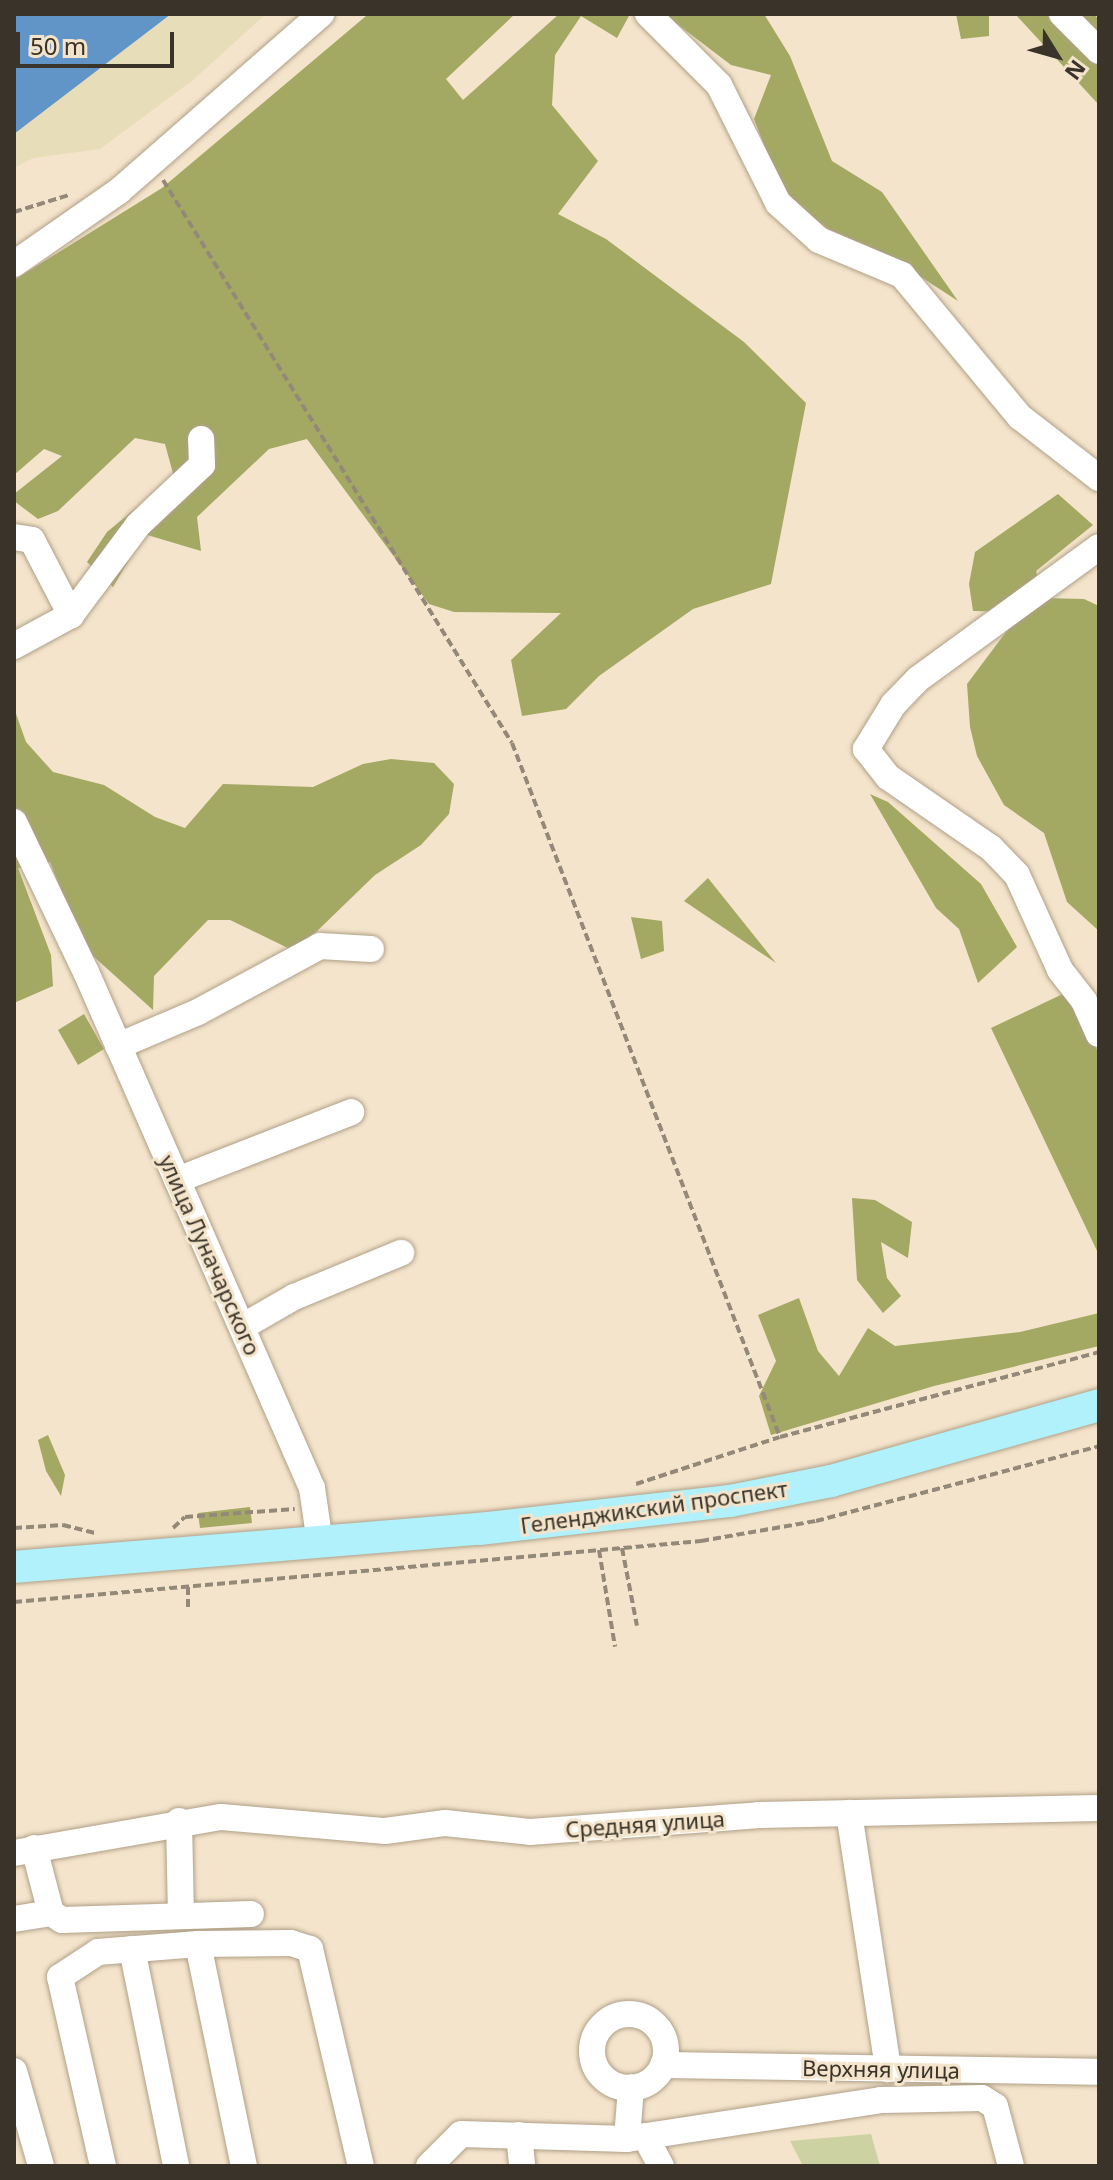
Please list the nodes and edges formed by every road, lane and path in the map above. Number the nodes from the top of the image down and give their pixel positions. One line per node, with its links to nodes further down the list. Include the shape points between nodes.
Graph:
1 (321, 14): 5 (street)
2 (648, 14): 8 (street, via 719,85 778,203 819,240 902,275 1020,417)
3 (1062, 14): 4 (street)
4 (1099, 51)
5 (151, 162): 6 (street); 23 (path, via 512,743)
6 (14, 264)
7 (201, 439): 11 (street, via 202,465 138,525)
8 (1099, 478)
9 (14, 537): 11 (street, via 32,540)
10 (1099, 547): 15 (street, via 918,679 893,705 866,749 888,777 991,848 1017,875 1060,970 1084,1001)
11 (71, 615): 12 (street)
12 (14, 646)
13 (14, 822): 16 (street, улица Луначарского)
14 (371, 949): 16 (street, via 320,946 198,1012)
15 (1099, 1034)
16 (118, 1046): 18 (street, улица Луначарского)
17 (351, 1112): 18 (street)
18 (177, 1180): 20 (street, улица Луначарского)
19 (401, 1253): 20 (street, via 294,1297)
20 (242, 1327): 25 (street, улица Луначарского)
21 (1099, 1352): 23 (path)
22 (1099, 1405): 28 (main road, Геленджикский проспект, via 831,1481 730,1501)
23 (780, 1437): 24 (path)
24 (626, 1488)
25 (318, 1508): 28 (street, улица Луначарского); 29 (path, via 185,1517 174,1528)
26 (14, 1528): 27 (path, via 63,1525)
27 (111, 1532)
28 (320, 1543): 29 (main road, Геленджикский проспект)
29 (176, 1545): 32 (main road, Геленджикский проспект, via 91,1561)
30 (622, 1548): 35 (path)
31 (599, 1550): 36 (path)
32 (14, 1567)
33 (188, 1587): 34 (path)
34 (188, 1607)
35 (637, 1626)
36 (615, 1647)
37 (1099, 1808): 38 (street, Средняя улица)
38 (849, 1813): 39 (street, Средняя улица, via 530,1832 445,1823 385,1831); 48 (street)
39 (186, 1820): 40 (street, Средняя улица); 43 (street)
40 (24, 1850): 41 (street)
41 (51, 1913): 43 (street, via 62,1920); 44 (street)
42 (251, 1914): 43 (street)
43 (181, 1916)
44 (14, 1919)
45 (198, 1944): 46 (street); 54 (street); 58 (street, via 291,1943 310,1949)
46 (132, 1949): 56 (street, via 98,1952 60,1977); 57 (street)
47 (663, 2065): 48 (street, Верхняя улица); 51 (street, via 647,2083); 51 (street, via 665,2040 659,2029 638,2015 613,2018 596,2035 592,2058 603,2078)
48 (888, 2069): 50 (street, Верхняя улица)
49 (14, 2071): 55 (street)
50 (1099, 2072)
51 (631, 2087): 53 (street)
52 (519, 2135): 53 (street); 59 (street, via 461,2134); 60 (street)
53 (636, 2138): 61 (street); 62 (street, via 881,2100 982,2098 995,2106)
54 (235, 2164)
55 (41, 2166)
56 (103, 2166)
57 (176, 2166)
58 (361, 2166)
59 (429, 2166)
60 (522, 2166)
61 (661, 2166)
62 (1011, 2166)

